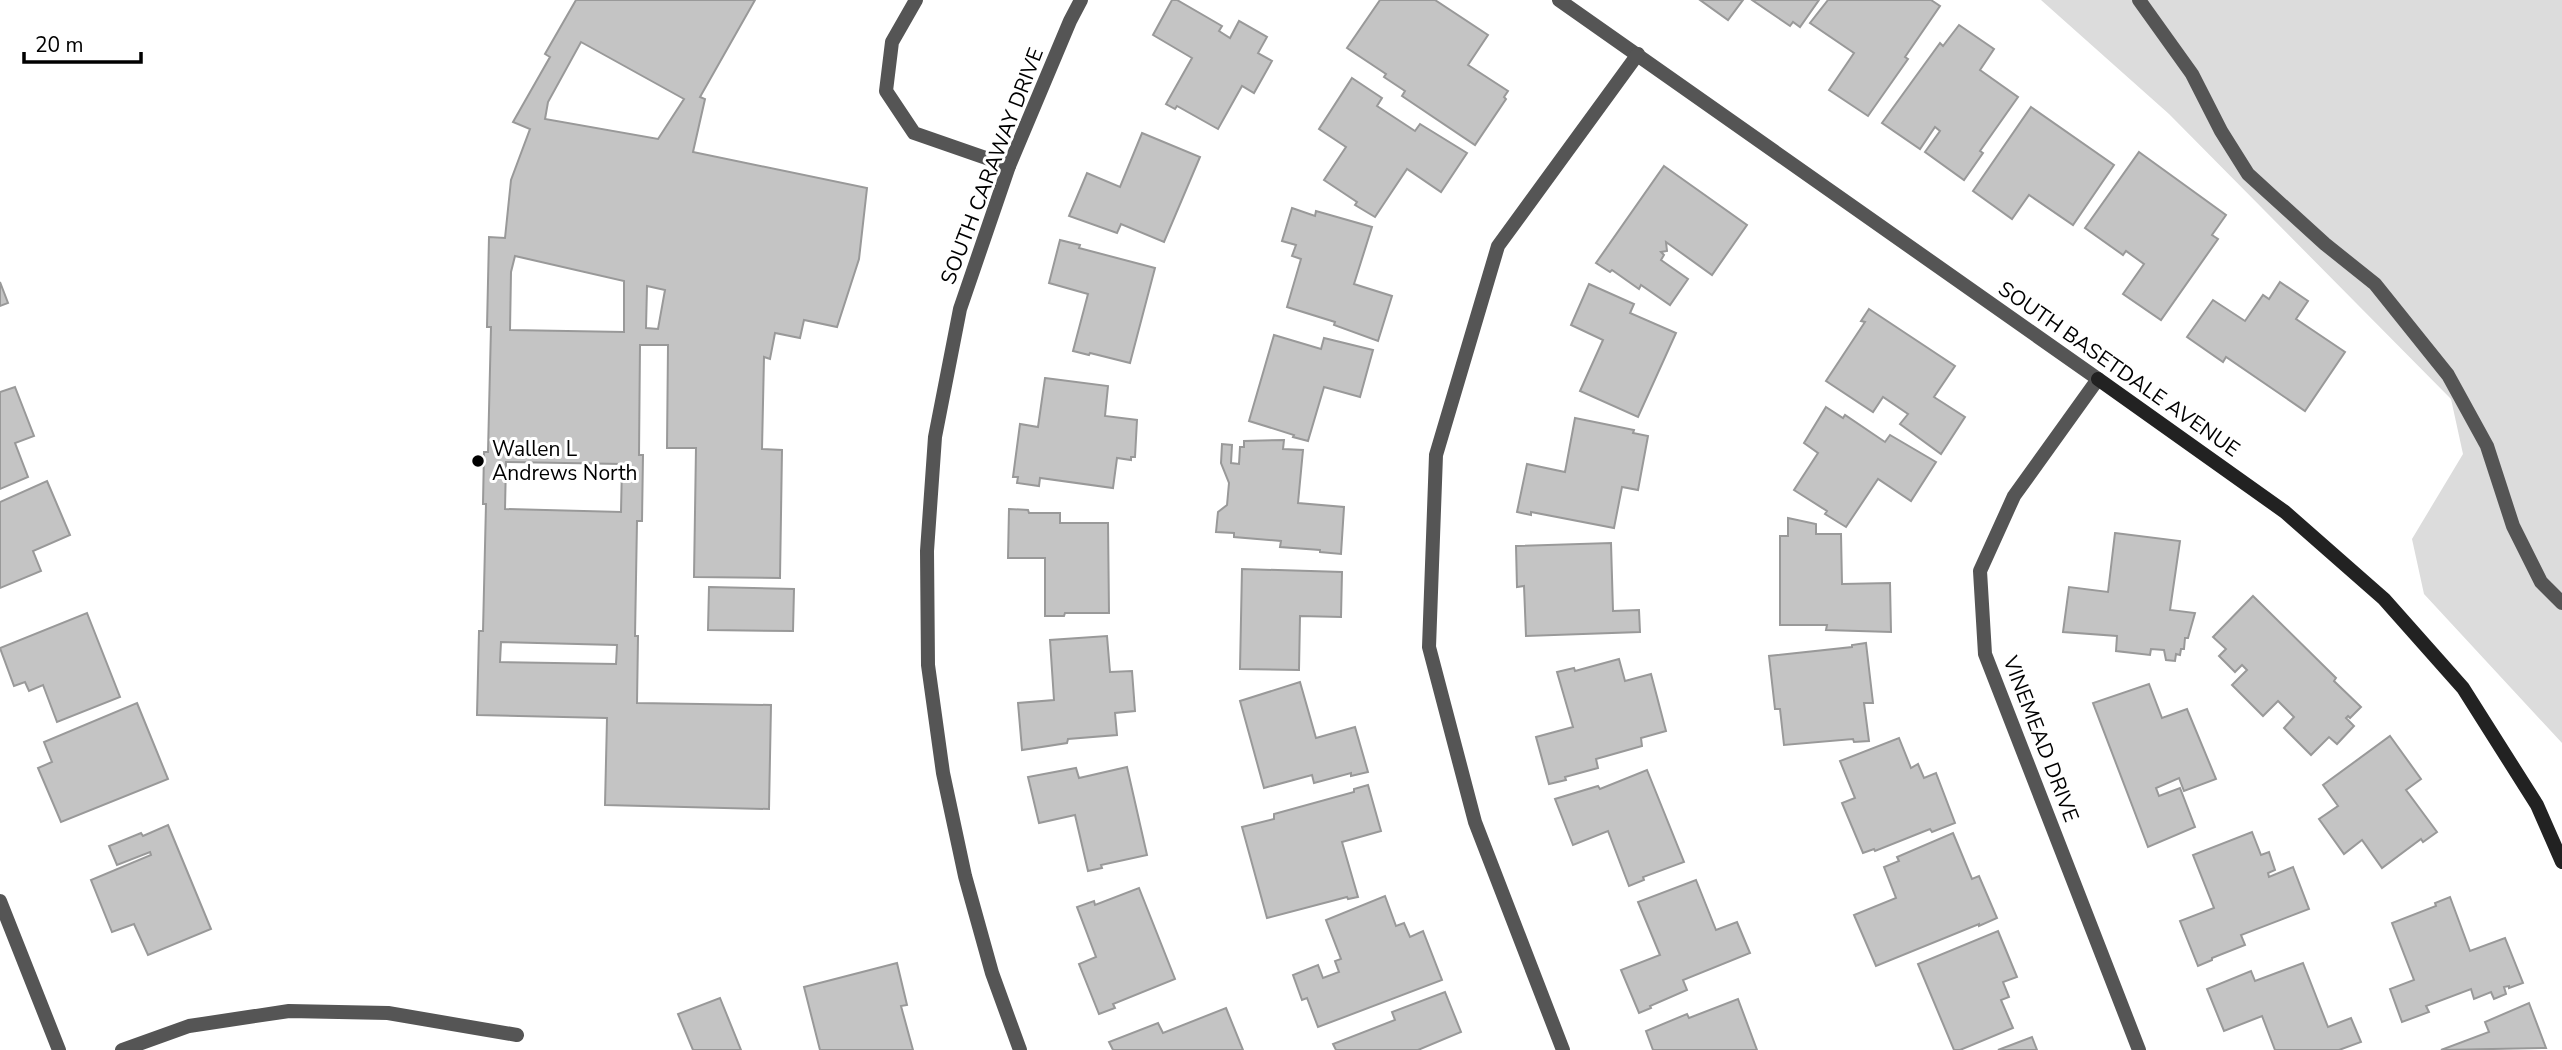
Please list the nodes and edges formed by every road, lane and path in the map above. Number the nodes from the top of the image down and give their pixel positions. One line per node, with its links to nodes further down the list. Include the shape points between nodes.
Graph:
1 (916, 0): 6 (street, via 892,42 886,90 914,133)
2 (1082, 0): 6 (street, SOUTH CARAWAY DRIVE)
3 (1559, 0): 5 (street, SOUTH BASETDALE AVENUE)
4 (2138, 0): 8 (street, via 2192,74 2248,174 2375,284 2448,375 2487,446 2513,526 2541,582)
5 (1638, 54): 7 (street, SOUTH BASETDALE AVENUE); 15 (street, via 1498,246 1436,454 1429,647 1475,822)
6 (1009, 166): 14 (street, SOUTH CARAWAY DRIVE, via 960,309 935,437 927,551 928,652 943,773 965,876)
7 (2098, 379): 9 (street, SOUTH BASETDALE AVENUE, via 2285,512 2384,599 2463,688 2537,805); 16 (street, VINEMEAD DRIVE, via 2014,496 1980,571 1985,654)
8 (2562, 603)
9 (2562, 862)
10 (0, 901): 12 (street)
11 (517, 1035): 13 (street, via 388,1013 289,1011 189,1026)
12 (59, 1050)
13 (122, 1050)
14 (1020, 1050)
15 (1563, 1050)
16 (2139, 1050)

